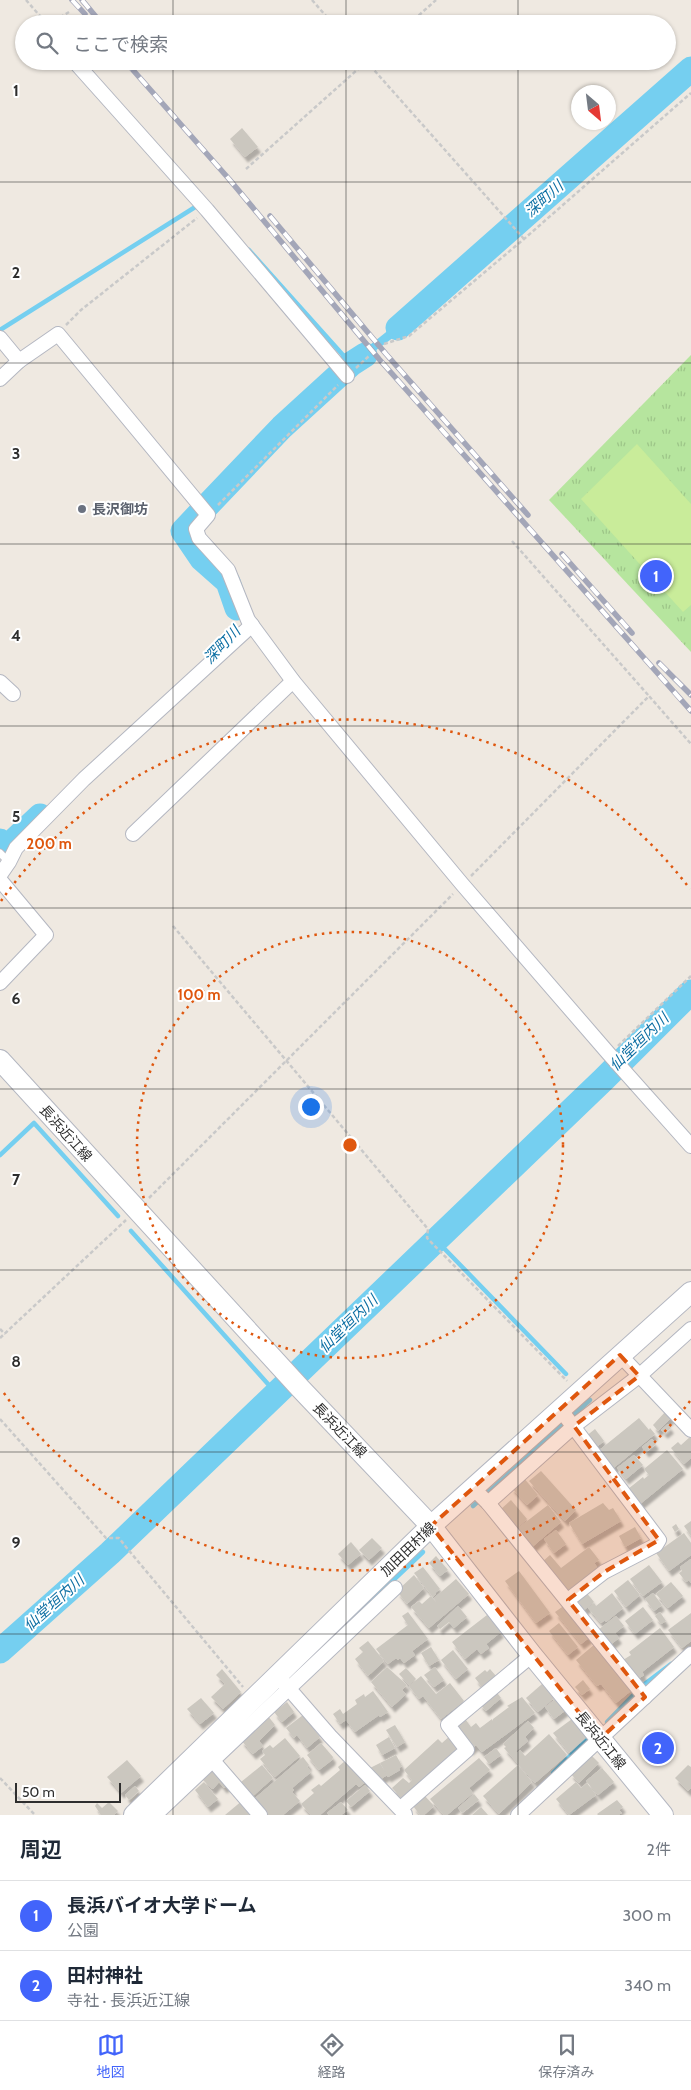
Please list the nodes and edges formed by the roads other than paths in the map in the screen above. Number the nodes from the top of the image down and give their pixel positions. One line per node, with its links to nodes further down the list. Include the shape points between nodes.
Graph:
1 (82, 70): 4 (street, via 207,210)
2 (0, 338): 3 (street)
3 (19, 360): 5 (street); 6 (street, via 58,334 208,515 196,529 199,538 228,570)
4 (347, 376)
5 (0, 379)
6 (252, 625): 7 (street); 11 (street, via 84,779)
7 (293, 681): 10 (street); 16 (street, via 462,884)
8 (0, 682): 9 (street)
9 (13, 694)
10 (133, 834)
11 (5, 858): 12 (street)
12 (0, 875)
13 (0, 880): 14 (street, via 46,935)
14 (0, 983)
15 (0, 1060): 24 (main road, 長浜近江線, via 285,1372)
16 (691, 1146)
17 (691, 1292): 19 (main road, 加田田村線)
18 (691, 1329): 20 (street)
19 (620, 1355): 20 (street); 21 (main road, 加田田村線, via 578,1392)
20 (639, 1376): 21 (street); 22 (street)
21 (567, 1418): 23 (main road, 加田田村線); 26 (street, via 659,1540 656,1545 604,1572)
22 (691, 1430)
23 (482, 1498): 24 (main road, 加田田村線); 26 (street)
24 (432, 1526): 28 (main road, 長浜近江線); 29 (main road, 加田田村線)
25 (395, 1588): 29 (street)
26 (568, 1600): 30 (street)
27 (691, 1654): 30 (street)
28 (532, 1655): 31 (main road, 長浜近江線); 33 (street, via 448,1724 467,1750)
29 (284, 1684): 32 (street); 32 (main road, 加田田村線, via 254,1701); 33 (street)
30 (641, 1691): 31 (street)
31 (600, 1739): 37 (street); 38 (main road, 長浜近江線)
32 (209, 1756): 34 (main road, 加田田村線); 35 (street); 36 (street)
33 (403, 1812)
34 (134, 1815)
35 (155, 1815)
36 (260, 1815)
37 (518, 1815)
38 (663, 1815)

